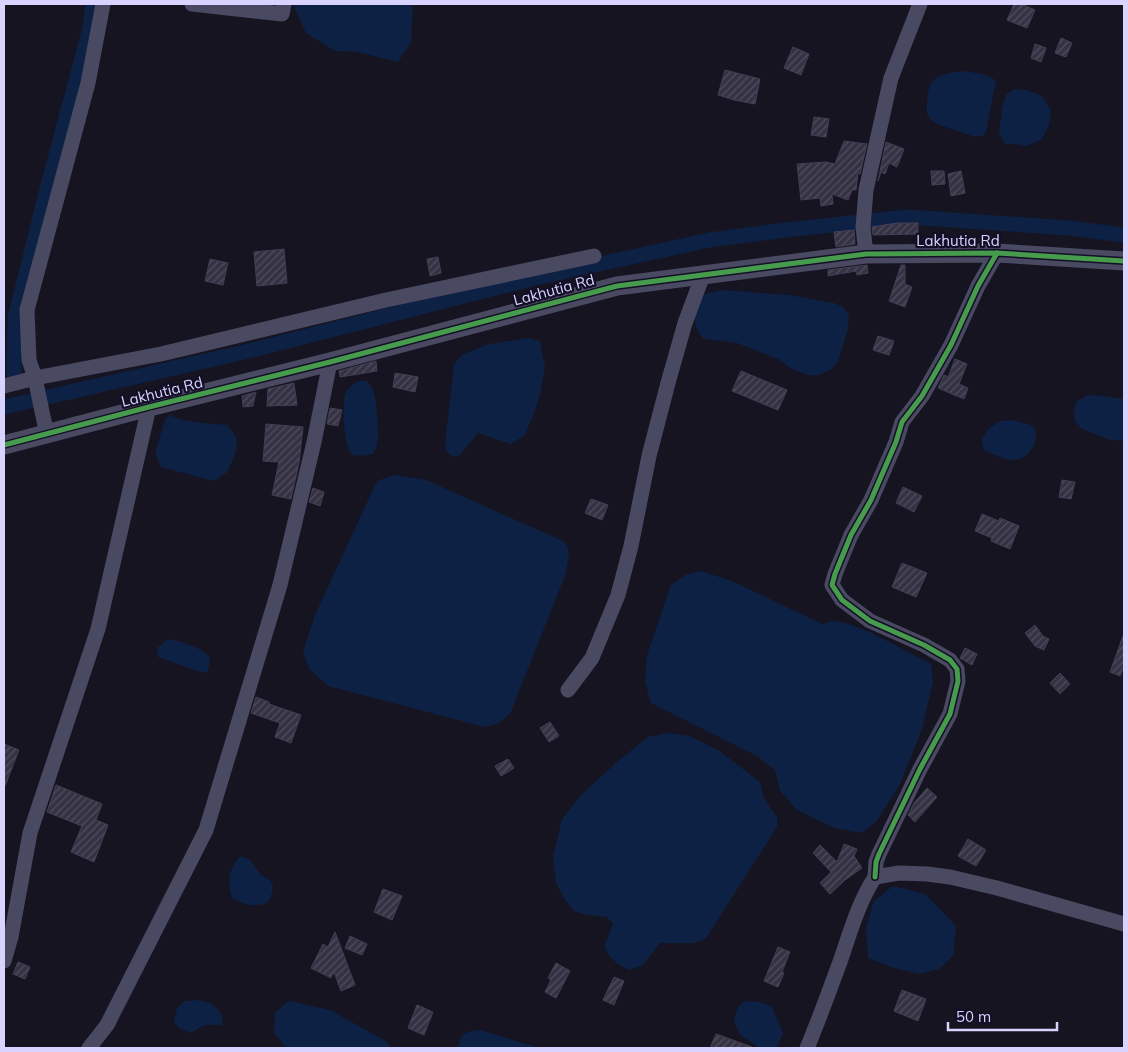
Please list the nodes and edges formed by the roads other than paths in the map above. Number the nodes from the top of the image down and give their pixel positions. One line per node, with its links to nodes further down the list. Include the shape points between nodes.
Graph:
1 (103, 4): 11 (street, via 88,83 27,310 29,360)
2 (192, 4): 3 (street, via 282,14)
3 (284, 4)
4 (920, 4): 6 (street, via 891,78 866,190 863,226)
5 (996, 253): 6 (street, Lakhutia Rd); 8 (street, Lakhutia Rd); 17 (street, via 951,345 922,396 902,422 872,500 851,535 832,585 842,600 870,621 924,645 950,660 957,669 958,681 950,714 879,854)
6 (866, 254): 9 (street, Lakhutia Rd)
7 (594, 256): 11 (street, via 386,300 161,354)
8 (1124, 261)
9 (703, 275): 10 (street, Lakhutia Rd, via 617,286); 16 (street, via 668,383 618,595 592,658)
10 (330, 362): 13 (street, Lakhutia Rd); 20 (street, via 280,584 206,830 107,1025)
11 (35, 378): 12 (street); 14 (street)
12 (4, 386)
13 (149, 407): 14 (street, Lakhutia Rd); 19 (street, via 98,629 30,833)
14 (47, 435): 15 (street, Lakhutia Rd)
15 (4, 445)
16 (568, 690)
17 (875, 877): 18 (street, via 899,873 950,877); 21 (street, via 854,920)
18 (1124, 924)
19 (4, 961)
20 (89, 1048)
21 (807, 1048)

